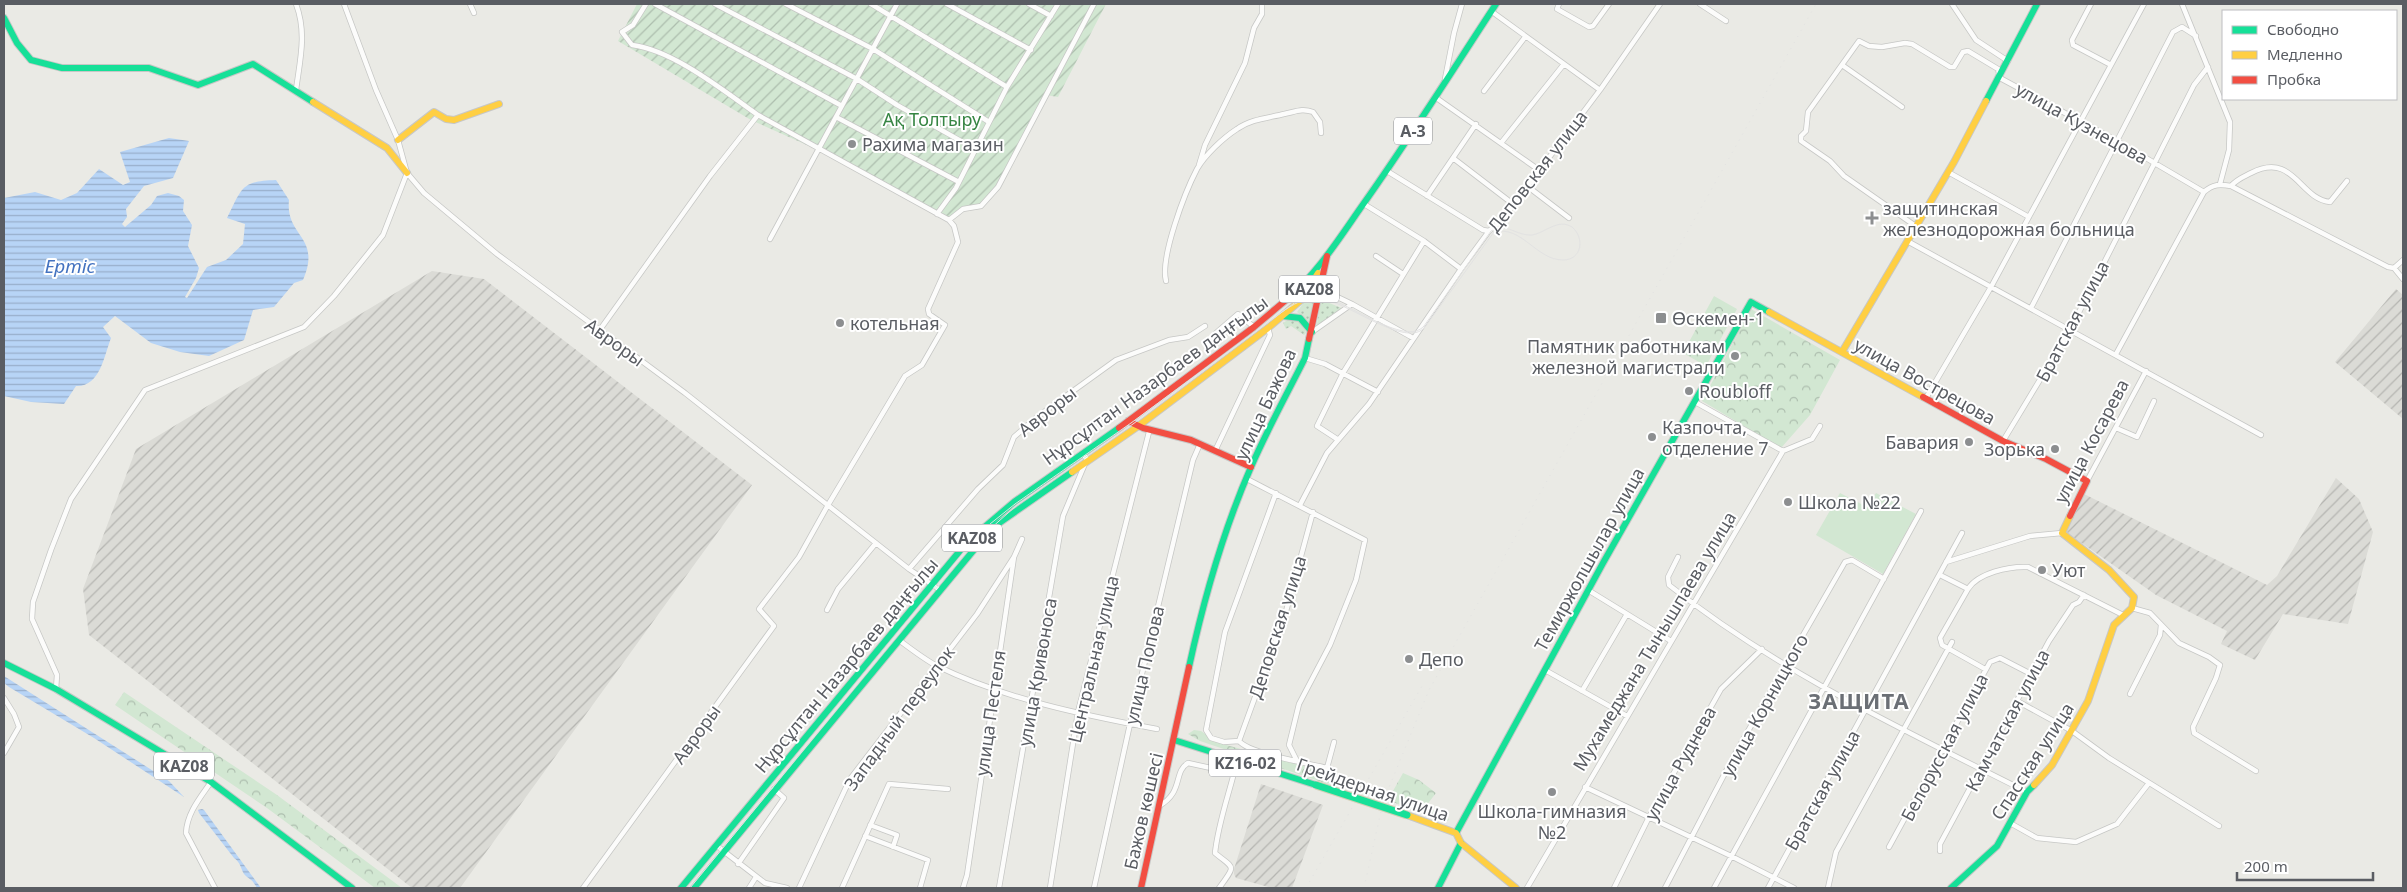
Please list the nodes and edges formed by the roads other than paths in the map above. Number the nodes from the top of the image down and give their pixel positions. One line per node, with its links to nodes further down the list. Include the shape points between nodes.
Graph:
1 (296, 4): 45 (street, via 302,19 303,38)
2 (344, 4): 58 (street)
3 (470, 4): 27 (street)
4 (646, 4): 52 (street, via 633,24 622,32 632,45 648,47 711,81)
5 (655, 4): 50 (street)
6 (715, 4): 42 (street)
7 (786, 4): 34 (street)
8 (871, 4): 28 (street)
9 (897, 4): 28 (street)
10 (947, 4): 35 (street)
11 (1029, 4): 29 (street)
12 (1058, 4): 29 (street)
13 (1094, 4): 82 (street, via 998,187 981,206 963,209)
14 (1262, 4): 65 (street, via 1262,14 1254,28 1246,63)
15 (1462, 4): 43 (street)
16 (1496, 4): 26 (main road, улица Бажова / A-3)
17 (1559, 4): 18 (street, via 1557,9 1589,27)
18 (1608, 4)
19 (1660, 4): 46 (street, Деповская улица)
20 (1700, 4): 31 (street)
21 (2037, 4): 36 (main road)
22 (2091, 4): 39 (street, via 2072,40 2073,45)
23 (2144, 4): 39 (street)
24 (2182, 4): 32 (street)
25 (1955, 5): 36 (street, via 1976,40)
26 (1490, 10): 33 (street); 43 (main road, улица Бажова / A-3)
27 (474, 13)
28 (892, 14): 34 (street); 44 (street)
29 (1051, 16): 35 (street)
30 (4, 18): 45 (main road, via 31,60 62,68 149,68 198,85 253,64)
31 (1726, 21)
32 (2196, 36): 40 (street); 59 (street, via 2182,27 2173,32)
33 (1525, 37): 37 (street); 47 (street)
34 (873, 49): 42 (street); 54 (street)
35 (1031, 50): 44 (street)
36 (2008, 61): 41 (main road)
37 (1564, 64): 46 (street); 60 (street)
38 (1842, 65): 41 (street, улица Кузнецова, via 1858,41 1882,47 1905,43 1950,67 1954,67 1963,52 1968,51 1998,69); 51 (street); 83 (street, улица Кузнецова, via 1808,112 1801,141 1830,161 1844,176)
39 (2111, 65): 55 (street)
40 (2208, 67): 64 (street, Братская улица, via 2194,85); 72 (street, via 2230,122 2229,150)
41 (2000, 78): 55 (street, улица Кузнецова); 68 (main road)
42 (857, 79): 50 (street); 61 (street)
43 (1444, 83): 48 (main road, улица Бажова / A-3)
44 (1007, 87): 54 (street)
45 (296, 90): 69 (main road, via 387,148)
46 (1600, 90): 66 (street, Деповская улица)
47 (1484, 91)
48 (1435, 97): 56 (street); 67 (main road, улица Бажова / A-3)
49 (499, 104): 58 (main road, via 456,121 445,121 434,112)
50 (842, 106): 53 (street)
51 (1902, 107)
52 (758, 115): 62 (street); 107 (street)
53 (836, 117): 62 (street); 71 (street)
54 (989, 122): 61 (street)
55 (2080, 122): 59 (street, улица Кузнецова); 80 (street)
56 (1476, 124): 60 (street); 63 (street)
57 (1321, 133): 65 (street, via 1317,117 1307,110 1263,118 1238,128)
58 (398, 140): 69 (street)
59 (2117, 141): 64 (street, улица Кузнецова); 100 (street)
60 (1501, 144): 66 (street)
61 (976, 149): 71 (street)
62 (818, 150): 79 (street); 85 (street)
63 (1453, 158): 76 (street); 78 (street)
64 (2154, 163): 75 (street, улица Кузнецова); 106 (street, Братская улица)
65 (1197, 168): 95 (street, via 1172,236 1163,271)
66 (1539, 170): 73 (street, Деповская улица)
67 (1386, 171): 76 (street); 77 (main road, улица Бажова / A-3)
68 (1948, 172): 80 (street); 83 (main road)
69 (407, 173): 107 (street, Авроры, via 424,193 497,254); 173 (street, via 383,236 304,327 145,390 128,412 71,499 33,602 32,619 57,675)
70 (2348, 181): 74 (street, via 2330,202 2319,198 2279,167 2258,169)
71 (959, 182): 79 (street)
72 (2220, 184): 74 (street); 75 (street)
73 (1527, 186): 78 (street, Деповская улица); 81 (street)
74 (2231, 186): 91 (street)
75 (2204, 192): 112 (street)
76 (1427, 196): 84 (street, via 1482,230)
77 (1362, 203): 86 (street); 88 (main road, улица Бажова / A-3)
78 (1513, 204): 84 (street, Деповская улица, via 1496,227)
79 (937, 214): 82 (street)
80 (2029, 217): 97 (street)
81 (1569, 218)
82 (949, 220): 136 (street, via 958,242 928,309 929,314 945,325 922,365 905,376)
83 (1917, 227): 87 (main road)
84 (1489, 231): 92 (street, Деповская улица)
85 (770, 239)
86 (1424, 240): 92 (street); 93 (street)
87 (1909, 242): 97 (street); 111 (main road)
88 (1327, 256): 96 (main road, улица Бажова); 101 (main road, Нұрсұлтан Назарбаев даңғылы / KAZ08, via 1300,302); 104 (main road, Нұрсұлтан Назарбаев даңғылы / KAZ08, via 1298,290)
89 (1376, 256): 93 (street)
90 (2403, 260): 91 (street)
91 (2394, 268): 94 (street)
92 (1461, 269): 110 (street, Деповская улица)
93 (1403, 274): 102 (street)
94 (2403, 279)
95 (1166, 281)
96 (1322, 281): 99 (street, via 1329,293); 108 (main road, улица Бажова)
97 (1992, 287): 100 (street); 117 (street)
98 (1751, 302): 111 (main road, улица Вострецова); 119 (main road, Темиржолшылар улица)
99 (1352, 304): 102 (street); 108 (street)
100 (2031, 308): 106 (street)
101 (1283, 316): 105 (main road, Нұрсұлтан Назарбаев даңғылы); 108 (main road, via 1293,314 1300,317)
102 (1375, 317): 110 (street); 115 (street)
103 (1205, 326): 147 (street, Авроры, via 1188,337 1169,340 1116,360 1037,416 1014,437 1003,464)
104 (1254, 327): 109 (street, via 1238,314); 120 (main road, Нұрсұлтан Назарбаев даңғылы / KAZ08)
105 (1268, 328): 121 (main road, Нұрсұлтан Назарбаев даңғылы); 130 (street, via 1270,336)
106 (2070, 330): 112 (street); 127 (street, Братская улица)
107 (599, 331): 136 (street, Авроры, via 685,393)
108 (1312, 332): 113 (main road, улица Бажова)
109 (1216, 334)
110 (1413, 338): 116 (street, Деповская улица)
111 (1842, 352): 117 (main road, улица Вострецова)
112 (2116, 354): 114 (street)
113 (1304, 358): 115 (street); 132 (main road, улица Бажова)
114 (2146, 371): 123 (street, улица Косарева); 125 (street)
115 (1343, 373): 116 (street); 126 (street, via 1317,426)
116 (1378, 392): 126 (street, Деповская улица)
117 (1926, 398): 127 (main road, улица Вострецова)
118 (2154, 401): 123 (street, via 2137,436)
119 (1695, 402): 129 (street); 153 (main road, Темиржолшылар улица)
120 (1128, 421): 121 (main road); 131 (main road, Нұрсұлтан Назарбаев даңғылы / KAZ08)
121 (1136, 426): 124 (main road); 131 (main road, Нұрсұлтан Назарбаев даңғылы)
122 (1820, 426): 129 (street, via 1812,439)
123 (2116, 428): 134 (street, улица Косарева)
124 (1150, 432): 128 (main road, via 1172,434); 181 (street, Центральная улица)
125 (2261, 435)
126 (1337, 439): 137 (street, Деповская улица)
127 (2003, 441): 134 (main road, улица Вострецова, via 2046,459)
128 (1200, 444): 130 (main road); 183 (street, улица Попова, via 1193,460)
129 (1782, 451): 155 (street, Мухамеджана Тынышпаева улица)
130 (1214, 452): 132 (main road)
131 (1085, 457): 150 (main road, Нұрсұлтан Назарбаев даңғылы / KAZ08, via 988,522); 152 (main road, Нұрсұлтан Назарбаев даңғылы, via 992,528); 178 (street, улица Кривоноса, via 1063,516)
132 (1251, 467): 133 (main road, улица Бажова)
133 (1247, 479): 135 (street); 187 (main road, улица Бажова, via 1222,542 1201,611)
134 (2087, 482): 141 (main road, улица Косарева)
135 (1276, 494): 137 (street); 188 (street, via 1225,632 1206,730 1211,738 1224,742)
136 (828, 505): 143 (street, Авроры); 221 (street, Авроры, via 800,557 759,609 774,626)
137 (1300, 505): 139 (street)
138 (1921, 511): 149 (street)
139 (1313, 512): 188 (street, Деповская улица, via 1285,615); 192 (street, via 1365,540 1356,580 1330,645 1299,704 1289,745)
140 (1962, 533): 146 (street, Братская улица)
141 (2062, 533): 146 (street, via 2030,536); 156 (main road, via 2126,587 2134,596)
142 (1022, 539): 144 (street, улица Пестеля)
143 (876, 543): 147 (street, Авроры); 157 (street, via 838,589)
144 (1014, 557): 167 (street, Западный переулок, via 978,614); 174 (street, улица Пестеля)
145 (1678, 557): 155 (street, via 1668,577 1669,584)
146 (1946, 562): 148 (street, Братская улица)
147 (910, 570): 150 (street, Авроры)
148 (1940, 574): 151 (street); 180 (street, Братская улица)
149 (1884, 579): 168 (street, улица Корницкого, via 1852,560 1845,562); 172 (street)
150 (932, 585): 152 (street, Авроры); 210 (main road, Нұрсұлтан Назарбаев даңғылы / KAZ08)
151 (1968, 589): 154 (street, via 1973,581 2017,566 2028,567); 165 (street, via 1940,638)
152 (940, 590): 161 (main road, Нұрсұлтан Назарбаев даңғылы)
153 (1588, 590): 158 (street); 170 (main road, Темиржолшылар улица)
154 (2084, 595): 159 (street); 171 (street, Камчатская улица, via 2049,641)
155 (1692, 603): 162 (street, Мухамеджана Тынышпаева улица); 164 (street)
156 (2132, 608): 159 (main road, Спасская улица); 160 (street, via 2150,614)
157 (827, 610)
158 (1627, 614): 162 (street); 175 (street)
159 (2124, 615): 186 (main road, Спасская улица, via 2114,625 2088,701)
160 (2161, 625): 176 (street, via 2160,635); 194 (street, via 2185,648 2220,665 2193,727 2194,733)
161 (899, 640): 167 (street); 198 (main road, Нұрсұлтан Назарбаев даңғылы)
162 (1671, 641): 182 (street, Мухамеджана Тынышпаева улица)
163 (1952, 642): 165 (street)
164 (1762, 649): 168 (street); 202 (street, улица Руднева, via 1721,688)
165 (1948, 649): 169 (street); 185 (street)
166 (4, 662): 173 (main road, KAZ08)
167 (936, 665): 174 (street); 226 (street, Западный переулок, via 850,779)
168 (1786, 665): 172 (street); 208 (street, улица Корницкого)
169 (1985, 669): 171 (street, Белорусская улица, via 1995,658 2000,658); 190 (street, Белорусская улица)
170 (1545, 670): 175 (street); 206 (main road, Темиржолшылар улица)
171 (2031, 674): 179 (street, Камчатская улица)
172 (1824, 688): 180 (street); 215 (street)
173 (56, 689): 195 (main road, KAZ08)
174 (993, 689): 178 (street); 229 (street, улица Пестеля)
175 (1582, 691): 182 (street)
176 (2130, 694)
177 (4, 698): 191 (street, via 19,727)
178 (1032, 700): 181 (street); 230 (street, улица Кривоноса)
179 (2017, 701): 186 (street); 193 (street, Камчатская улица)
180 (1866, 709): 185 (street); 218 (street, Братская улица)
181 (1078, 712): 183 (street); 231 (street, Центральная улица)
182 (1627, 716): 197 (street, Мухамеджана Тынышпаева улица)
183 (1130, 724): 184 (street); 232 (street, улица Попова)
184 (1157, 729)
185 (1904, 729): 190 (street); 243 (street, via 1836,852)
186 (2072, 731): 196 (street); 200 (main road, Спасская улица, via 2052,765)
187 (1174, 740): 201 (main road, Бажов көшесі); 206 (main road, Грейдерная улица / KZ16-02, bridge)
188 (1239, 741): 192 (street, via 1243,746)
189 (1334, 742): 192 (street, via 1327,768)
190 (1943, 750): 193 (street); 212 (street, Белорусская улица)
191 (4, 753)
192 (1297, 761)
193 (1981, 768): 200 (street); 213 (street, Камчатская улица, via 1940,844)
194 (2256, 771)
195 (211, 782): 219 (street, via 186,824 186,833); 220 (main road, KAZ08)
196 (2149, 783): 203 (street, via 2117,824 2076,842 2038,838); 205 (street)
197 (1584, 787): 202 (street); 237 (street, Мухамеджана Тынышпаева улица)
198 (774, 789): 214 (main road, Нұрсұлтан Назарбаев даңғылы); 216 (street, via 784,798)
199 (948, 789): 204 (street, via 889,784)
200 (2028, 792): 203 (main road, Спасская улица)
201 (1159, 806): 233 (main road, Бажов көшесі); 234 (street, via 1173,796 1182,768 1188,763 1234,773 1216,842 1215,853 1231,867)
202 (1650, 817): 208 (street); 238 (street, улица Руднева)
203 (2010, 823): 244 (main road, Спасская улица, via 1997,846)
204 (870, 825): 207 (street); 211 (street, via 897,835)
205 (2219, 826)
206 (1456, 833): 209 (main road, Грейдерная улица)
207 (865, 836): 211 (street); 227 (street)
208 (1691, 837): 215 (street); 239 (street, улица Корницкого)
209 (1461, 843): 235 (main road); 236 (main road, Грейдерная улица)
210 (717, 846): 214 (street); 222 (main road, Нұрсұлтан Назарбаев даңғылы / KAZ08)
211 (893, 847): 228 (street, via 928,860)
212 (1889, 847)
213 (1940, 851)
214 (724, 854): 216 (street); 223 (main road, Нұрсұлтан Назарбаев даңғылы)
215 (1731, 856): 218 (street); 240 (street)
216 (738, 864): 217 (street)
217 (756, 876): 224 (street); 225 (street, via 765,883)
218 (1773, 879): 241 (street, Братская улица); 242 (street)
219 (215, 888)
220 (352, 888)
221 (583, 888)
222 (681, 888)
223 (694, 888)
224 (749, 888)
225 (788, 888)
226 (799, 888)
227 (842, 888)
228 (920, 888)
229 (963, 888)
230 (999, 888)
231 (1050, 888)
232 (1094, 888)
233 (1141, 888)
234 (1220, 888)
235 (1438, 888)
236 (1515, 888)
237 (1527, 888)
238 (1614, 888)
239 (1665, 888)
240 (1714, 888)
241 (1768, 888)
242 (1794, 888)
243 (1828, 888)
244 (1951, 888)

